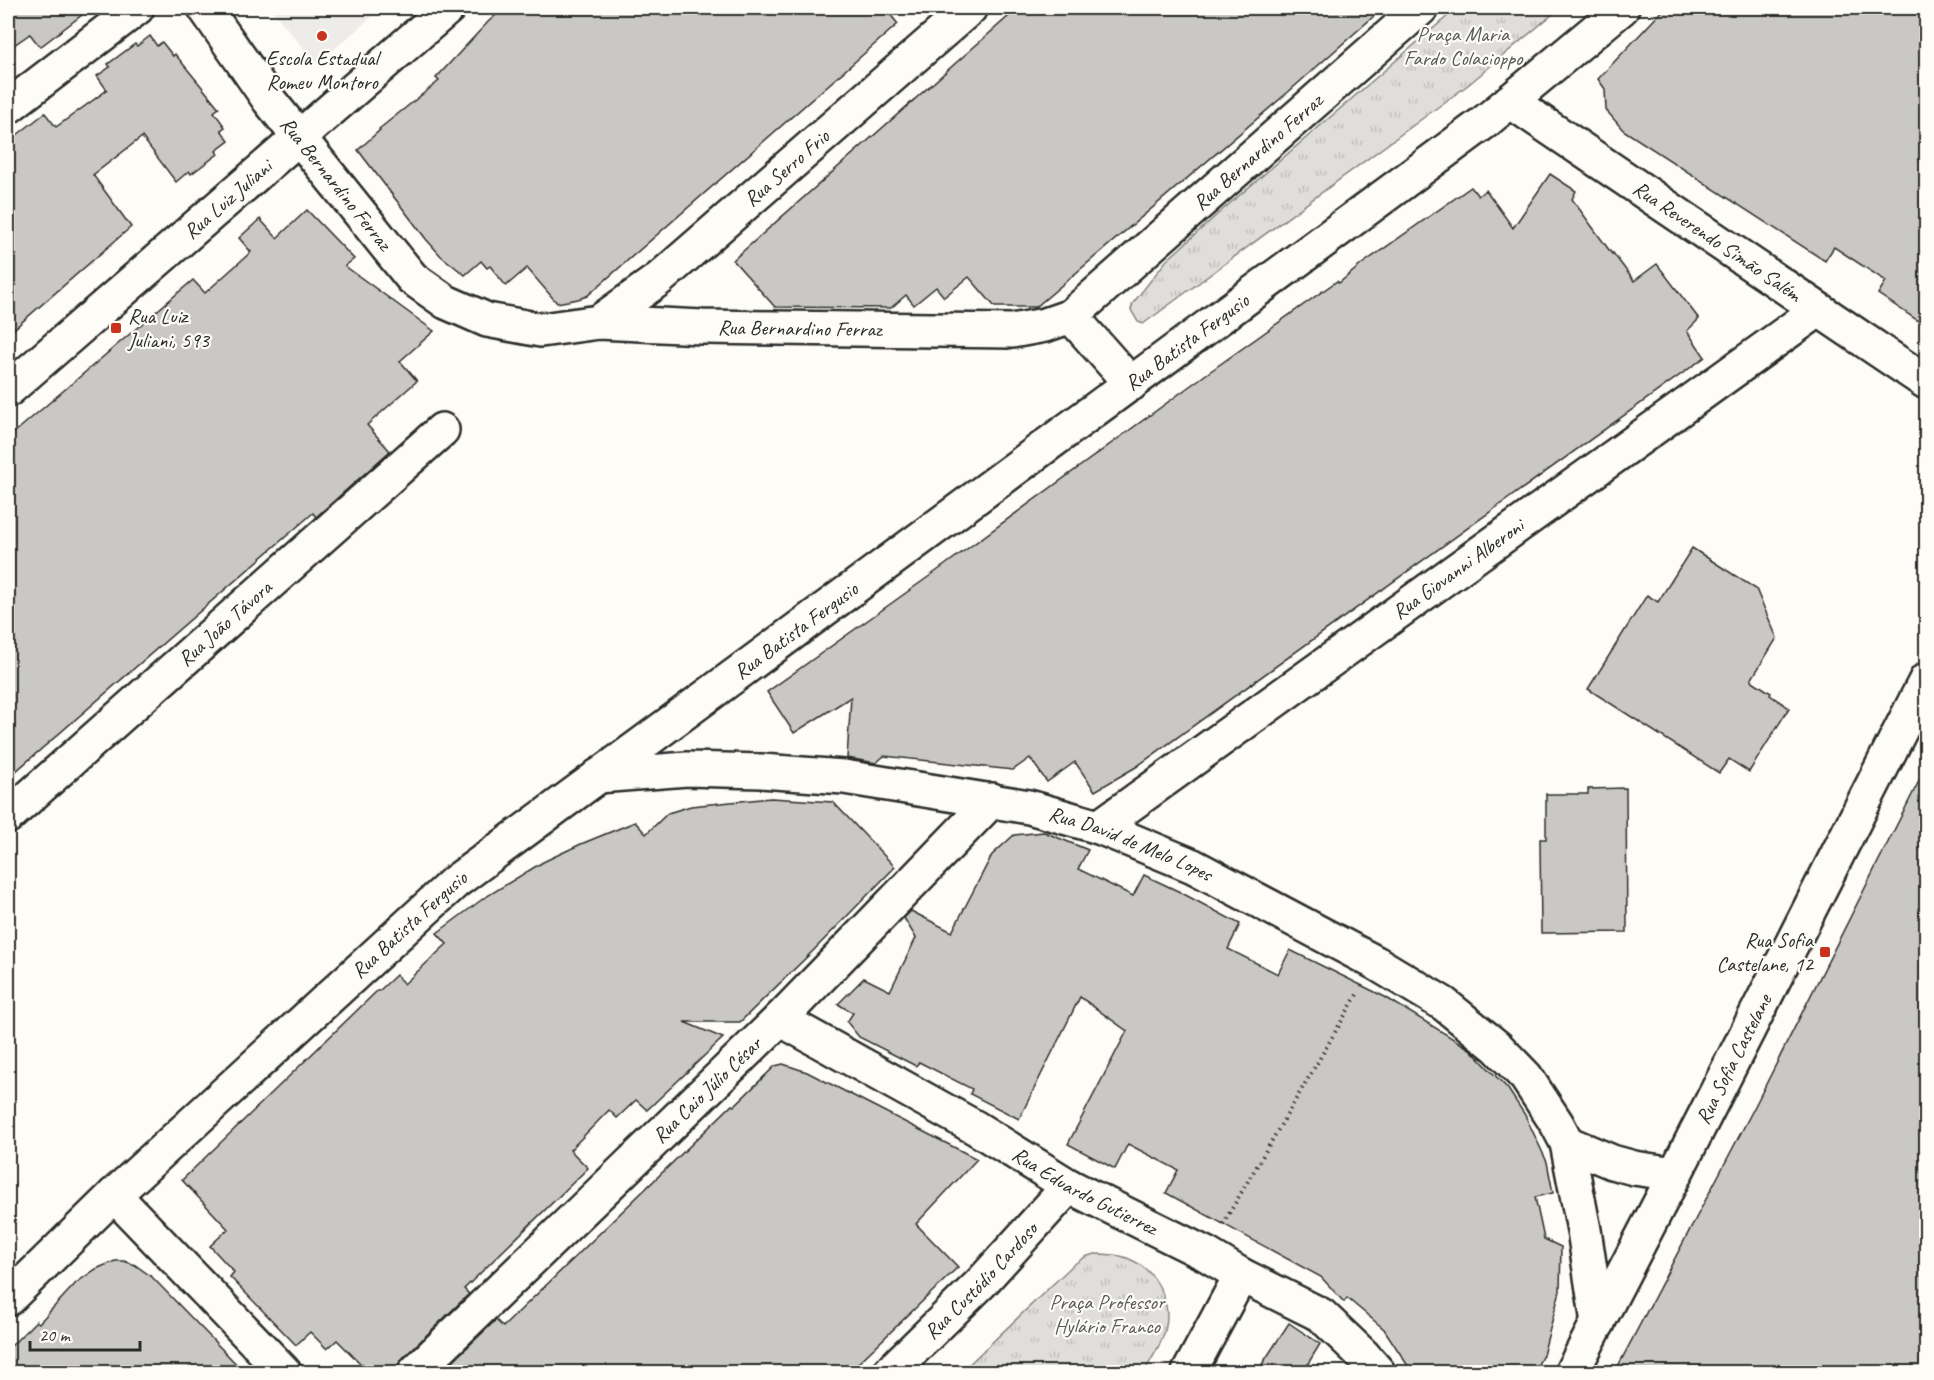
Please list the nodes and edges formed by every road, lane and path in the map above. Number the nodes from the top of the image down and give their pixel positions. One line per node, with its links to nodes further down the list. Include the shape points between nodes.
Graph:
1 (137, 8): 8 (street)
2 (205, 8): 9 (street, Rua Bernardino Ferraz)
3 (448, 8): 9 (street, Rua Luiz Juliani)
4 (970, 8): 12 (street, Rua Serro Frio, via 659,279)
5 (1421, 8): 11 (street, Rua Bernardino Ferraz)
6 (1622, 8): 7 (street, Rua Batista Fergusio)
7 (1510, 101): 10 (street, Rua Reverendo Simão Salém); 14 (street, Rua Batista Fergusio)
8 (8, 106)
9 (298, 138): 12 (street, Rua Bernardino Ferraz, via 412,278 446,302 487,320 541,330); 15 (street, Rua Luiz Juliani)
10 (1818, 310): 13 (street, Rua Reverendo Simão Salém); 21 (street, Rua Giovanni Alberoni)
11 (1071, 316): 12 (street, Rua Bernardino Ferraz, via 1012,331); 14 (street)
12 (599, 322)
13 (1926, 382)
14 (1131, 384): 18 (street, Rua Batista Fergusio)
15 (8, 390)
16 (442, 430): 20 (street, Rua João Távora)
17 (1926, 680): 25 (street, Rua Sofia Castelane)
18 (598, 776): 19 (street, Rua David de Melo Lopes, via 687,769 761,771 844,777); 27 (street, Rua Batista Fergusio, via 455,882)
19 (992, 800): 21 (street, Rua David de Melo Lopes); 23 (street, Rua Caio Júlio César)
20 (8, 816)
21 (1099, 827): 22 (street, Rua David de Melo Lopes, via 1193,866)
22 (1376, 963): 24 (street, Rua David de Melo Lopes, via 1444,1004 1497,1047 1526,1077); 28 (path)
23 (780, 1019): 26 (street, Rua Eduardo Gutierrez, via 976,1128); 33 (street, Rua Caio Júlio César)
24 (1568, 1143): 25 (street, via 1612,1162); 31 (street, Rua David de Melo Lopes)
25 (1675, 1174): 31 (street, Rua Sofia Castelane)
26 (1069, 1186): 28 (street, Rua Eduardo Gutierrez); 34 (street, Rua Custódio Cardoso, via 981,1283)
27 (114, 1195): 30 (street, Rua Batista Fergusio); 32 (street)
28 (1206, 1254): 29 (street, Rua Eduardo Gutierrez)
29 (1241, 1275): 35 (street); 36 (street, Rua Eduardo Gutierrez, via 1321,1315)
30 (8, 1299)
31 (1598, 1323): 37 (street, Rua Sofia Castelane)
32 (284, 1372)
33 (415, 1372)
34 (890, 1372)
35 (1189, 1372)
36 (1378, 1372)
37 (1572, 1372)

